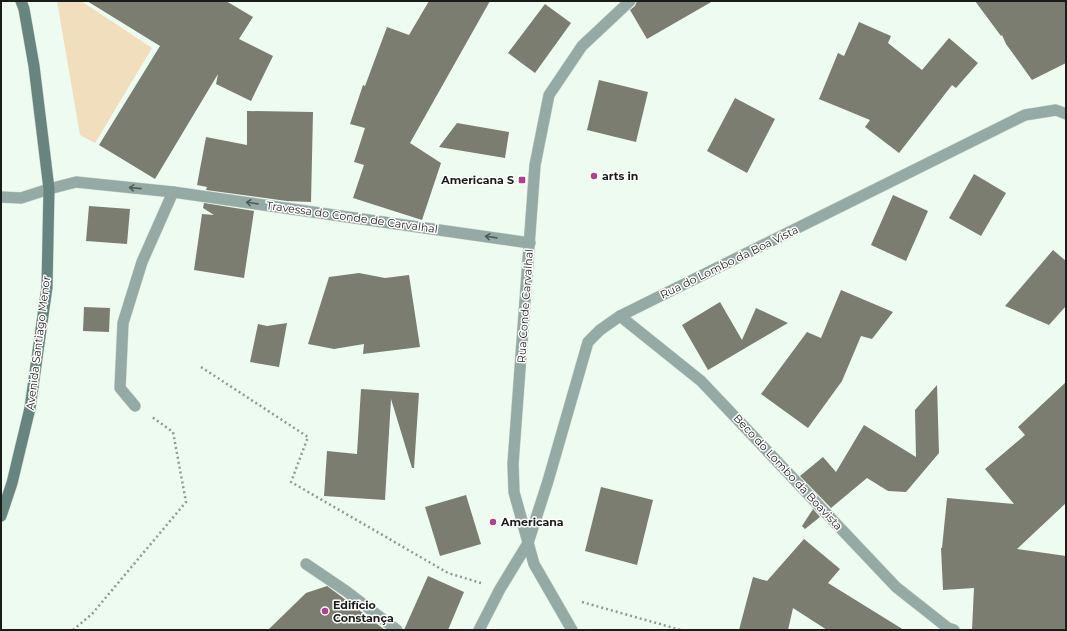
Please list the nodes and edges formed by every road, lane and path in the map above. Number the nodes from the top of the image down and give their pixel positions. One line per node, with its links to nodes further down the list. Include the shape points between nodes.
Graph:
1 (21, 1): 4 (main road, Avenida Santiago Menor, via 34,66)
2 (630, 1): 7 (street, Rua Conde Carvalhal, via 582,46 549,95 535,165)
3 (1066, 114): 8 (street, Rua do Lombo da Boa Vista, via 1056,110 1025,115)
4 (49, 189): 5 (street, Travessa do Conde de Carvalhal, one-way to 4, via 76,182); 6 (street, Travessa do Conde de Carvalhal, via 21,198); 11 (main road, Avenida Santiago Menor, via 47,288 39,351 30,408 12,483)
5 (173, 192): 7 (street, Travessa do Conde de Carvalhal, one-way to 5); 10 (street, via 142,262 123,323 120,388)
6 (1, 197)
7 (530, 243): 12 (street, Rua Conde Carvalhal, via 513,464 514,492)
8 (620, 316): 12 (street, Rua do Lombo da Boa Vista, via 588,342); 21 (street, Beco do Lombo da Boavista, via 701,381 896,587)
9 (201, 367): 14 (path, via 308,437 291,482 448,572)
10 (135, 406): 16 (path, via 173,432 186,502 92,614)
11 (1, 516)
12 (528, 543): 14 (street, Rua do Lombo da Boa Vista); 15 (street, Rua Conde Carvalhal, via 534,564)
13 (306, 564): 17 (street)
14 (500, 589): 18 (street, Rua do Lombo da Boa Vista)
15 (558, 604): 19 (street, Rua Conde Carvalhal); 20 (path, via 578,601)
16 (73, 630)
17 (397, 630)
18 (479, 630)
19 (572, 630)
20 (681, 630)
21 (954, 630)

